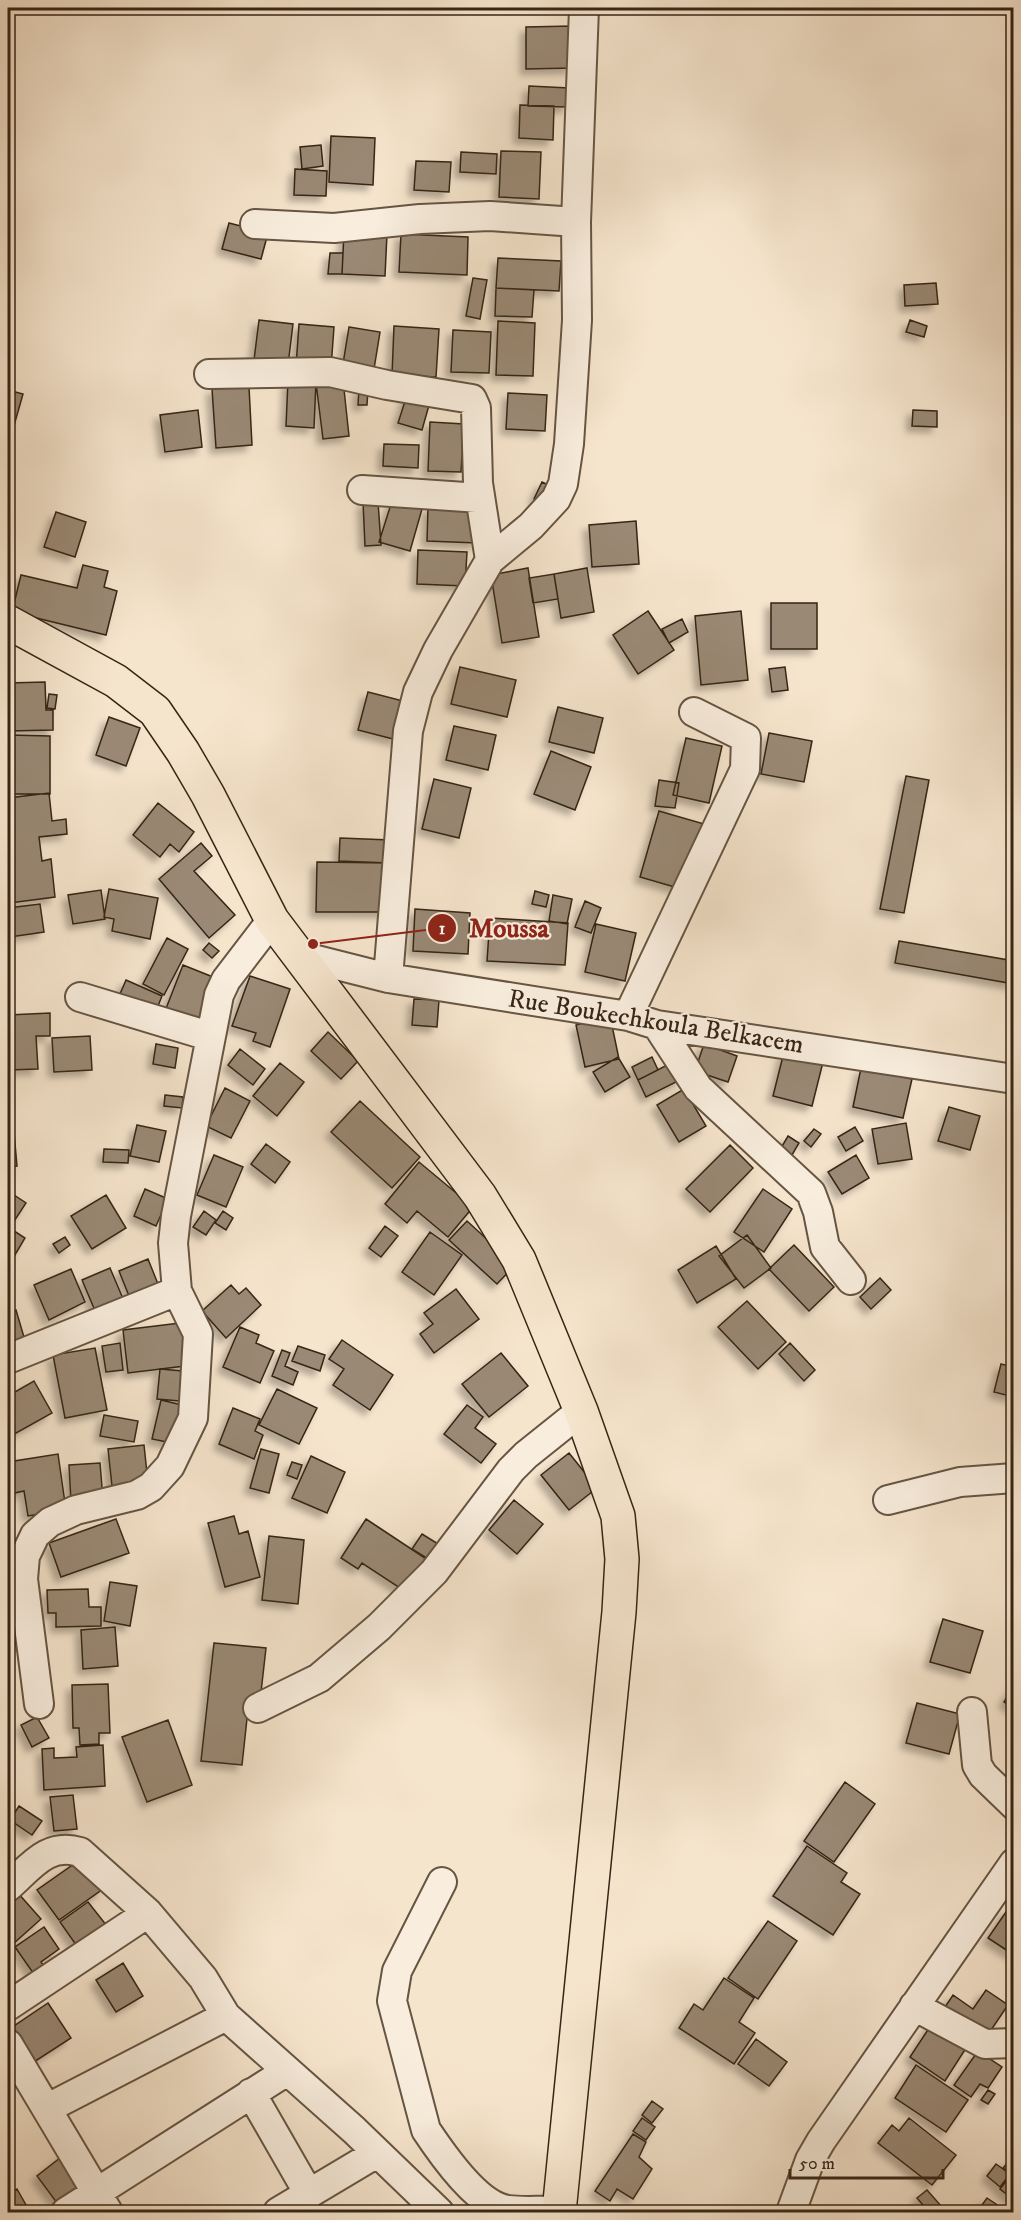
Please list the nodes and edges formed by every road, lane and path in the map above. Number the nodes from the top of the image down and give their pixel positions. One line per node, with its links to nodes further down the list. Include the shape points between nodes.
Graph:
1 (584, 8): 2 (street)
2 (576, 222): 3 (street, via 490,216 334,228); 7 (street, via 577,320 563,484 556,499 531,526)
3 (255, 224)
4 (209, 374): 6 (street, via 330,372 387,385 468,396 476,408)
5 (362, 490): 6 (street)
6 (480, 498): 7 (street)
7 (490, 560): 12 (street, via 438,650 418,692 408,731)
8 (8, 622): 10 (main road, via 116,681 155,711 208,795)
9 (694, 712): 14 (street, via 746,738 745,769)
10 (272, 920): 11 (main road); 16 (street, via 226,980)
11 (301, 956): 12 (street, Rue Boukechkoula Belkacem); 21 (main road, via 480,1196 519,1260)
12 (388, 978): 14 (street, Rue Boukechkoula Belkacem)
13 (80, 997): 16 (street)
14 (628, 1016): 15 (street, Rue Boukechkoula Belkacem)
15 (657, 1025): 17 (street, Rue Boukechkoula Belkacem); 18 (street, via 698,1088 811,1194 825,1247)
16 (209, 1036): 19 (street, via 176,1216 173,1243)
17 (1014, 1079)
18 (850, 1280)
19 (177, 1291): 20 (street); 24 (street, via 198,1334 193,1418 170,1466 151,1487 137,1495 76,1510 50,1522 35,1535)
20 (8, 1359)
21 (581, 1411): 26 (street, via 511,1470 434,1572 379,1627 319,1678); 47 (main road, via 618,1516 622,1559)
22 (1014, 1478): 23 (street, via 960,1482)
23 (888, 1500)
24 (15, 1584): 25 (street)
25 (39, 1704)
26 (258, 1708)
27 (972, 1712): 28 (street, via 977,1765)
28 (1014, 1805)
29 (1014, 1863): 34 (street)
30 (442, 1882): 47 (street, via 404,1955 394,1980 392,2001 426,2130 485,2201 506,2210)
31 (8, 1887): 32 (street, via 53,1849 66,1848 80,1852)
32 (148, 1913): 33 (street); 35 (street, via 203,1978)
33 (8, 2006)
34 (914, 2006): 36 (street, via 985,2044); 48 (street, via 810,2160)
35 (226, 2016): 38 (street); 40 (street)
36 (1014, 2043)
37 (8, 2044): 40 (street)
38 (287, 2071): 39 (street); 41 (street)
39 (251, 2093): 42 (street); 43 (street)
40 (48, 2108): 43 (street)
41 (377, 2153): 42 (street); 46 (street)
42 (309, 2194): 45 (street)
43 (102, 2203): 44 (street)
44 (66, 2212)
45 (278, 2212)
46 (439, 2212)
47 (559, 2212)
48 (791, 2212)

